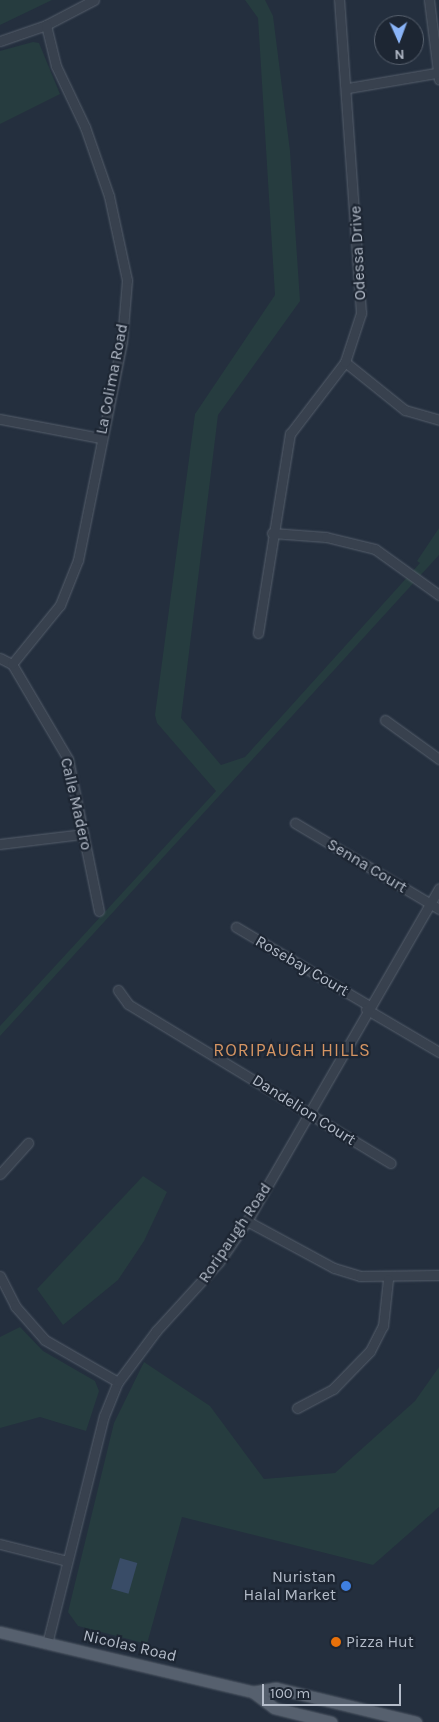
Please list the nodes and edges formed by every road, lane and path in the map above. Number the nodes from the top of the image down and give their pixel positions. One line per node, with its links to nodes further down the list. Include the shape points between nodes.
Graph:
1 (94, 0): 4 (street)
2 (339, 0): 7 (street, Odessa Drive)
3 (429, 0): 6 (street)
4 (46, 25): 5 (street); 11 (street, La Colima Road, via 56,66 85,126 109,196 127,280 122,341)
5 (0, 41)
6 (438, 76): 7 (street)
7 (348, 88): 8 (street, Odessa Drive, via 361,313)
8 (344, 362): 10 (street, via 405,410); 12 (street, Odessa Drive, via 290,434)
9 (0, 419): 11 (street)
10 (439, 420)
11 (101, 438): 16 (street, La Colima Road, via 78,560 60,605)
12 (272, 533): 13 (street, via 326,537 375,549); 14 (street, Odessa Drive)
13 (439, 595)
14 (258, 633)
15 (0, 658): 16 (street)
16 (12, 664): 20 (street, Calle Madero, via 68,759)
17 (385, 720): 18 (street)
18 (439, 760)
19 (296, 823): 23 (street, Senna Court)
20 (83, 834): 21 (street); 25 (street, Calle Madero)
21 (0, 844)
22 (439, 888): 23 (street, Roripaugh Road)
23 (430, 903): 24 (street, Senna Court); 28 (street, Roripaugh Road)
24 (439, 908)
25 (99, 911)
26 (236, 927): 28 (street, Rosebay Court)
27 (118, 990): 30 (street, Dandelion Court, via 128,1004 228,1061)
28 (367, 1007): 29 (street, Rosebay Court); 30 (street, Roripaugh Road)
29 (439, 1052)
30 (306, 1113): 32 (street, Dandelion Court); 34 (street, Roripaugh Road)
31 (28, 1143): 33 (street)
32 (391, 1163)
33 (0, 1174)
34 (247, 1222): 37 (street, via 334,1268); 38 (street, Roripaugh Road, via 219,1262 151,1338)
35 (439, 1275): 37 (street)
36 (0, 1276): 38 (street, via 15,1306 45,1340)
37 (388, 1279): 39 (street, via 383,1326 370,1351 333,1389)
38 (118, 1382): 41 (street, Roripaugh Road, via 104,1416)
39 (297, 1408)
40 (0, 1544): 41 (street)
41 (67, 1561): 43 (street, Roripaugh Road)
42 (0, 1632): 43 (main road, Nicolas Road)
43 (47, 1644): 44 (main road, Nicolas Road)
44 (253, 1692): 45 (main road, Nicolas Road, via 274,1708); 46 (main road, Nicolas Road, via 276,1688)
45 (331, 1722)
46 (416, 1722)

